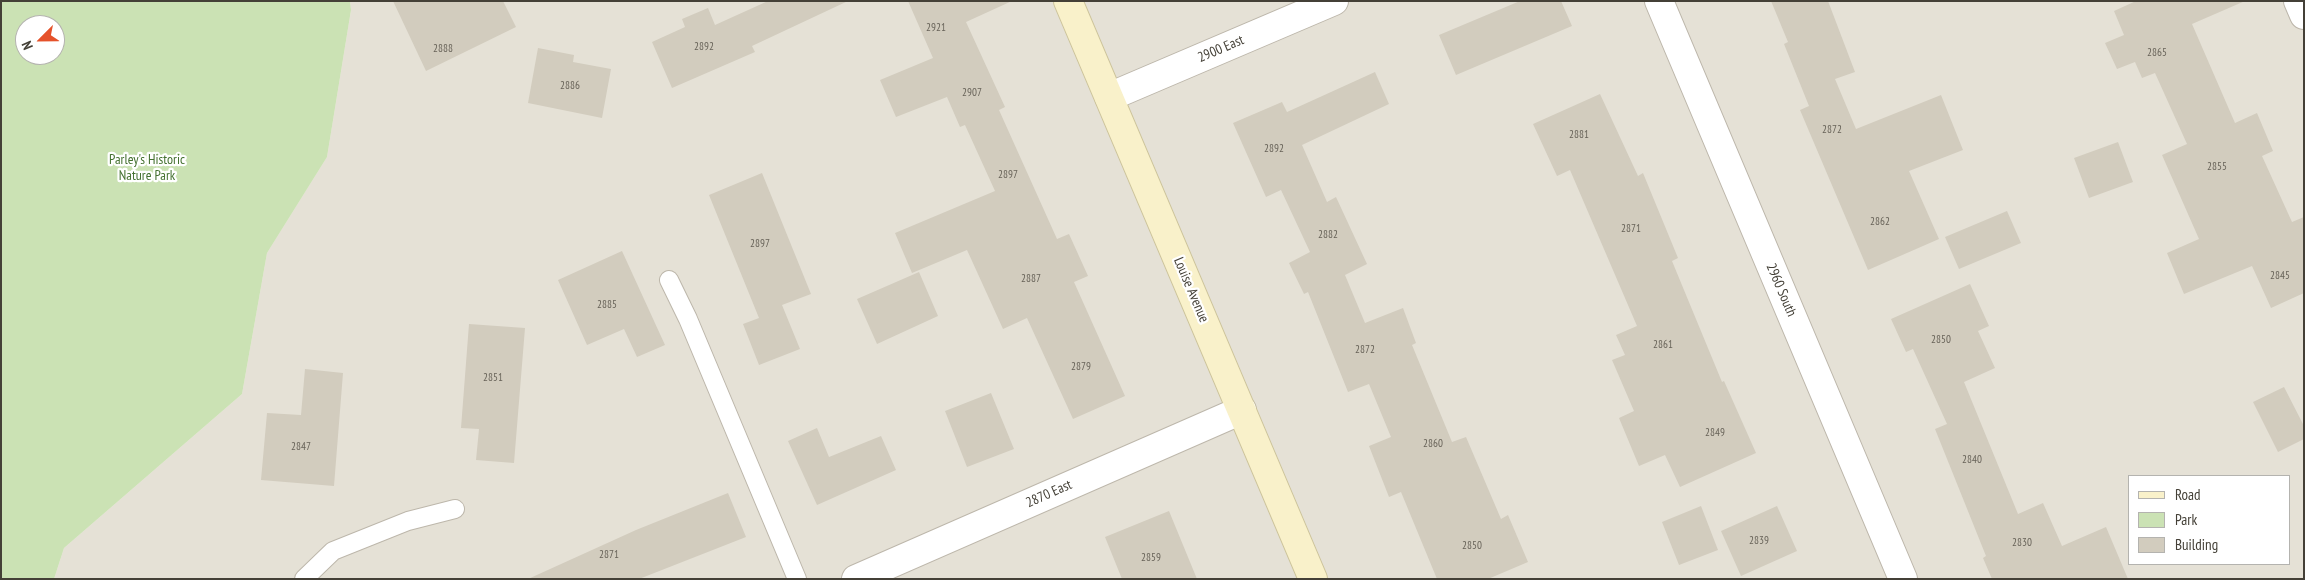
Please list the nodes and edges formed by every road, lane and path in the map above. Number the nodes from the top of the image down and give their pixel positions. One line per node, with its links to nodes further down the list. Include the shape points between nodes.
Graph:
1 (1068, 1): 6 (street, Louise Avenue)
2 (1334, 1): 6 (street, 2900 East)
3 (1659, 1): 14 (street, 2960 South)
4 (2298, 1): 5 (street)
5 (2304, 15)
6 (1109, 97): 8 (street, Louise Avenue)
7 (669, 280): 11 (lane, via 696,337)
8 (1242, 410): 12 (street, 2870 East); 13 (street, Louise Avenue)
9 (455, 509): 10 (lane, via 408,521 334,551)
10 (304, 579)
11 (796, 579)
12 (856, 579)
13 (1314, 579)
14 (1903, 579)

